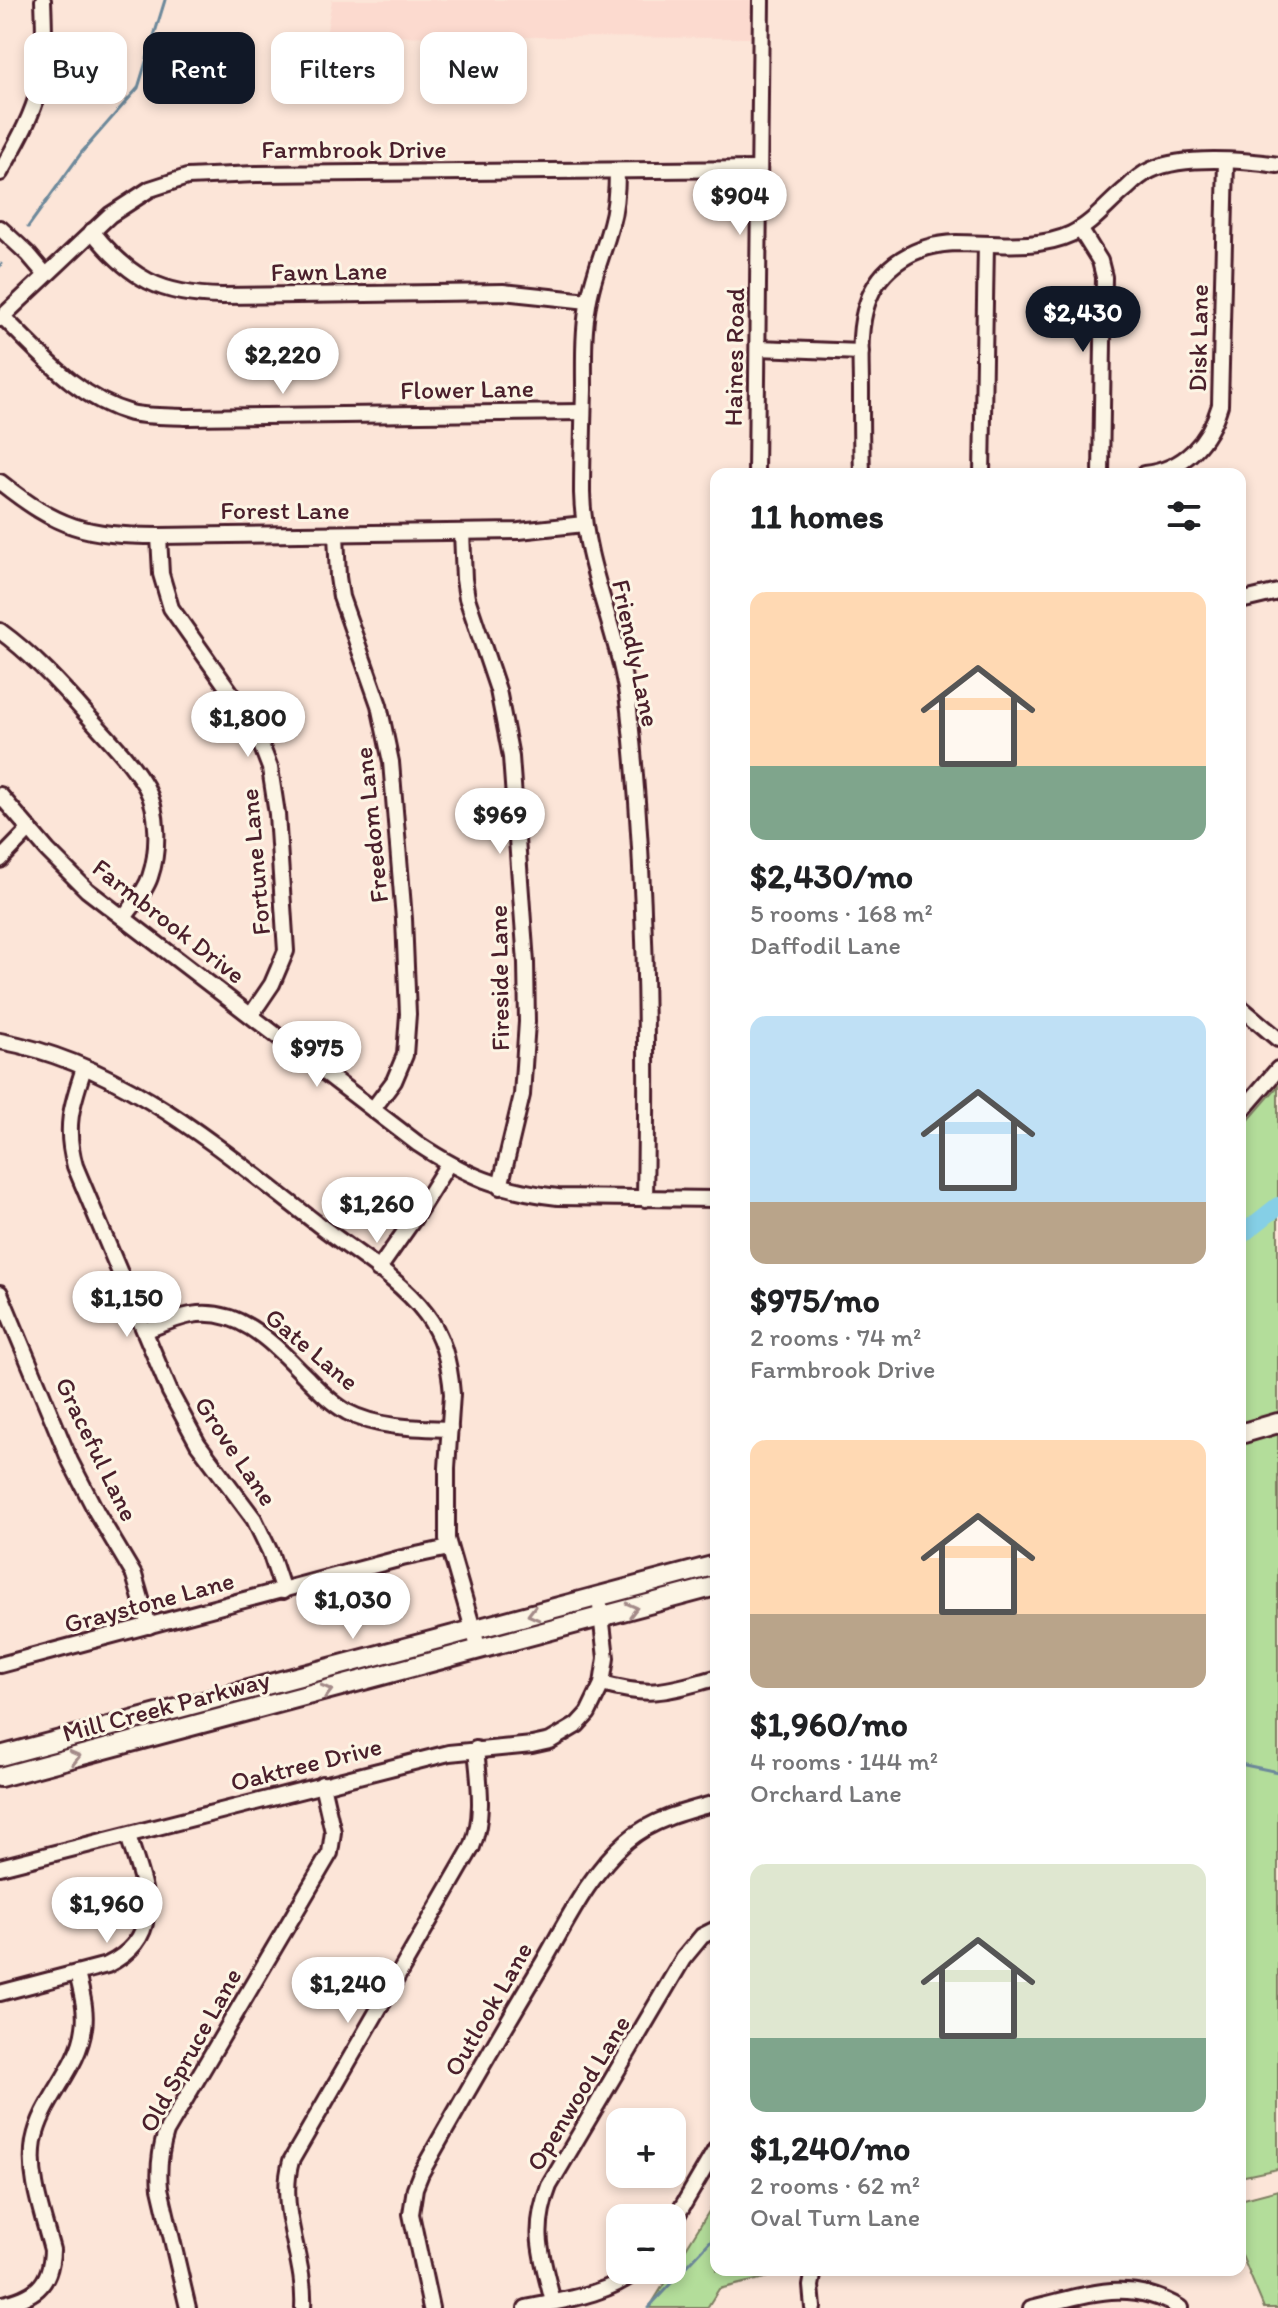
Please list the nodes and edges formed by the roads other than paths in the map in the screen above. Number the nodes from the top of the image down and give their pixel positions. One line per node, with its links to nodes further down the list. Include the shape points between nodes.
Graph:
1 (43, 0): 7 (street, via 40,85 29,119)
2 (761, 0): 5 (street, Haines Road)
3 (1226, 161): 4 (street); 9 (street, via 1151,170); 22 (street, Disk Lane, via 1220,405 1209,433 1189,456)
4 (1278, 165)
5 (759, 169): 6 (street, Farmbrook Drive); 15 (street, Haines Road)
6 (617, 171): 10 (street, Farmbrook Drive, via 187,177 150,189); 13 (street, Friendly Lane, via 612,223)
7 (0, 173)
8 (0, 228): 12 (street)
9 (1080, 229): 11 (street, via 1043,242); 21 (street, via 1104,277)
10 (92, 231): 12 (street, Farmbrook Drive); 13 (street, Fawn Lane, via 125,267 154,285 183,293 503,292)
11 (986, 244): 16 (street, via 926,247 891,267 866,305); 20 (street)
12 (45, 274): 14 (street, Farmbrook Drive)
13 (588, 301): 17 (street, Friendly Lane)
14 (1, 317): 17 (street, Flower Lane, via 81,390 146,415)
15 (758, 348): 16 (street); 18 (street, Haines Road)
16 (861, 352): 19 (street)
17 (583, 412): 24 (street, Friendly Lane)
18 (756, 468)
19 (862, 468)
20 (982, 468)
21 (1101, 468)
22 (1169, 468)
23 (0, 482): 27 (street, Forest Lane, via 67,525 105,534)
24 (584, 524): 25 (street, Forest Lane); 45 (street, Friendly Lane, via 621,668 637,806 647,1020)
25 (462, 532): 26 (street, Forest Lane); 44 (street, Fireside Lane, via 467,598 498,690 511,757 526,963 522,1095)
26 (336, 534): 27 (street, Forest Lane); 42 (street, Freedom Lane, via 341,597 379,705 391,762 404,919 405,1055)
27 (159, 536): 36 (street, Fortune Lane, via 161,574 171,608 253,724 270,768 286,951)
28 (1278, 592): 29 (street)
29 (1246, 600)
30 (0, 631): 34 (street, via 63,688 138,775 151,798 155,858 146,886)
31 (0, 795): 32 (street, Farmbrook Drive)
32 (30, 829): 33 (street); 34 (street, Farmbrook Drive, via 73,878)
33 (0, 860)
34 (124, 918): 36 (street, Farmbrook Drive)
35 (1246, 1012): 37 (street)
36 (251, 1015): 42 (street, Farmbrook Drive)
37 (1278, 1039)
38 (0, 1041): 39 (street)
39 (84, 1068): 47 (street, via 173,1114); 49 (street, Grove Lane, via 69,1118 70,1148)
40 (1278, 1069): 41 (street)
41 (1246, 1106)
42 (373, 1109): 43 (street, Farmbrook Drive)
43 (448, 1164): 44 (street, Farmbrook Drive); 47 (street)
44 (500, 1187): 45 (street, Farmbrook Drive, via 558,1197)
45 (645, 1199): 46 (street, Farmbrook Drive)
46 (710, 1199)
47 (378, 1270): 51 (street, via 425,1312 439,1336 451,1377)
48 (0, 1293): 59 (street, Graceful Lane, via 70,1461 134,1575)
49 (145, 1331): 51 (street, Gate Lane, via 201,1313 236,1320 259,1332 347,1412 390,1424); 56 (street, Grove Lane, via 188,1428 259,1527)
50 (1278, 1423): 52 (main road)
51 (450, 1429): 53 (street)
52 (1246, 1432)
53 (449, 1548): 56 (street, Graystone Lane); 60 (street)
54 (710, 1567): 57 (main road, Mill Creek Parkway)
55 (710, 1588): 58 (main road, Mill Creek Parkway, one-way to 55)
56 (283, 1591): 59 (street, Graystone Lane)
57 (599, 1597): 58 (street, Oaktree Drive); 60 (main road, Mill Creek Parkway, one-way to 60)
58 (602, 1617): 61 (main road, Mill Creek Parkway); 64 (street, Oaktree Drive)
59 (149, 1626): 62 (street, Graystone Lane)
60 (473, 1630): 61 (street); 66 (main road, Mill Creek Parkway)
61 (479, 1650): 67 (main road, Mill Creek Parkway, one-way to 61)
62 (0, 1664)
63 (710, 1680): 64 (street, via 656,1693)
64 (602, 1684): 65 (street, Oaktree Drive, via 588,1713 562,1735 532,1745)
65 (476, 1749): 68 (street, Oaktree Drive); 82 (street, via 481,1806 472,1847 291,2161 286,2203 302,2273)
66 (0, 1756)
67 (0, 1777)
68 (322, 1784): 70 (street, Oaktree Drive); 81 (street, Old Spruce Lane, via 333,1832 330,1853 162,2146 160,2188)
69 (710, 1805): 83 (street, Outlook Lane, via 644,1829 597,1871 421,2173 411,2214)
70 (128, 1835): 71 (street, Oaktree Drive); 73 (street, via 148,1901 145,1925 118,1960)
71 (0, 1867)
72 (710, 1933): 79 (street, Openwood Lane, via 683,1959 549,2186 538,2235)
73 (77, 1973): 74 (street); 80 (street, via 84,2031 44,2109 33,2156 52,2263 36,2291)
74 (0, 1993)
75 (710, 2159): 76 (street)
76 (684, 2204)
77 (813, 2276): 85 (street)
78 (614, 2284): 79 (street)
79 (553, 2302): 84 (street)
80 (0, 2305)
81 (188, 2308)
82 (303, 2308)
83 (431, 2308)
84 (526, 2308)
85 (813, 2308)
86 (1031, 2308): 87 (street, via 1110,2289 1143,2293)
87 (1180, 2308)

